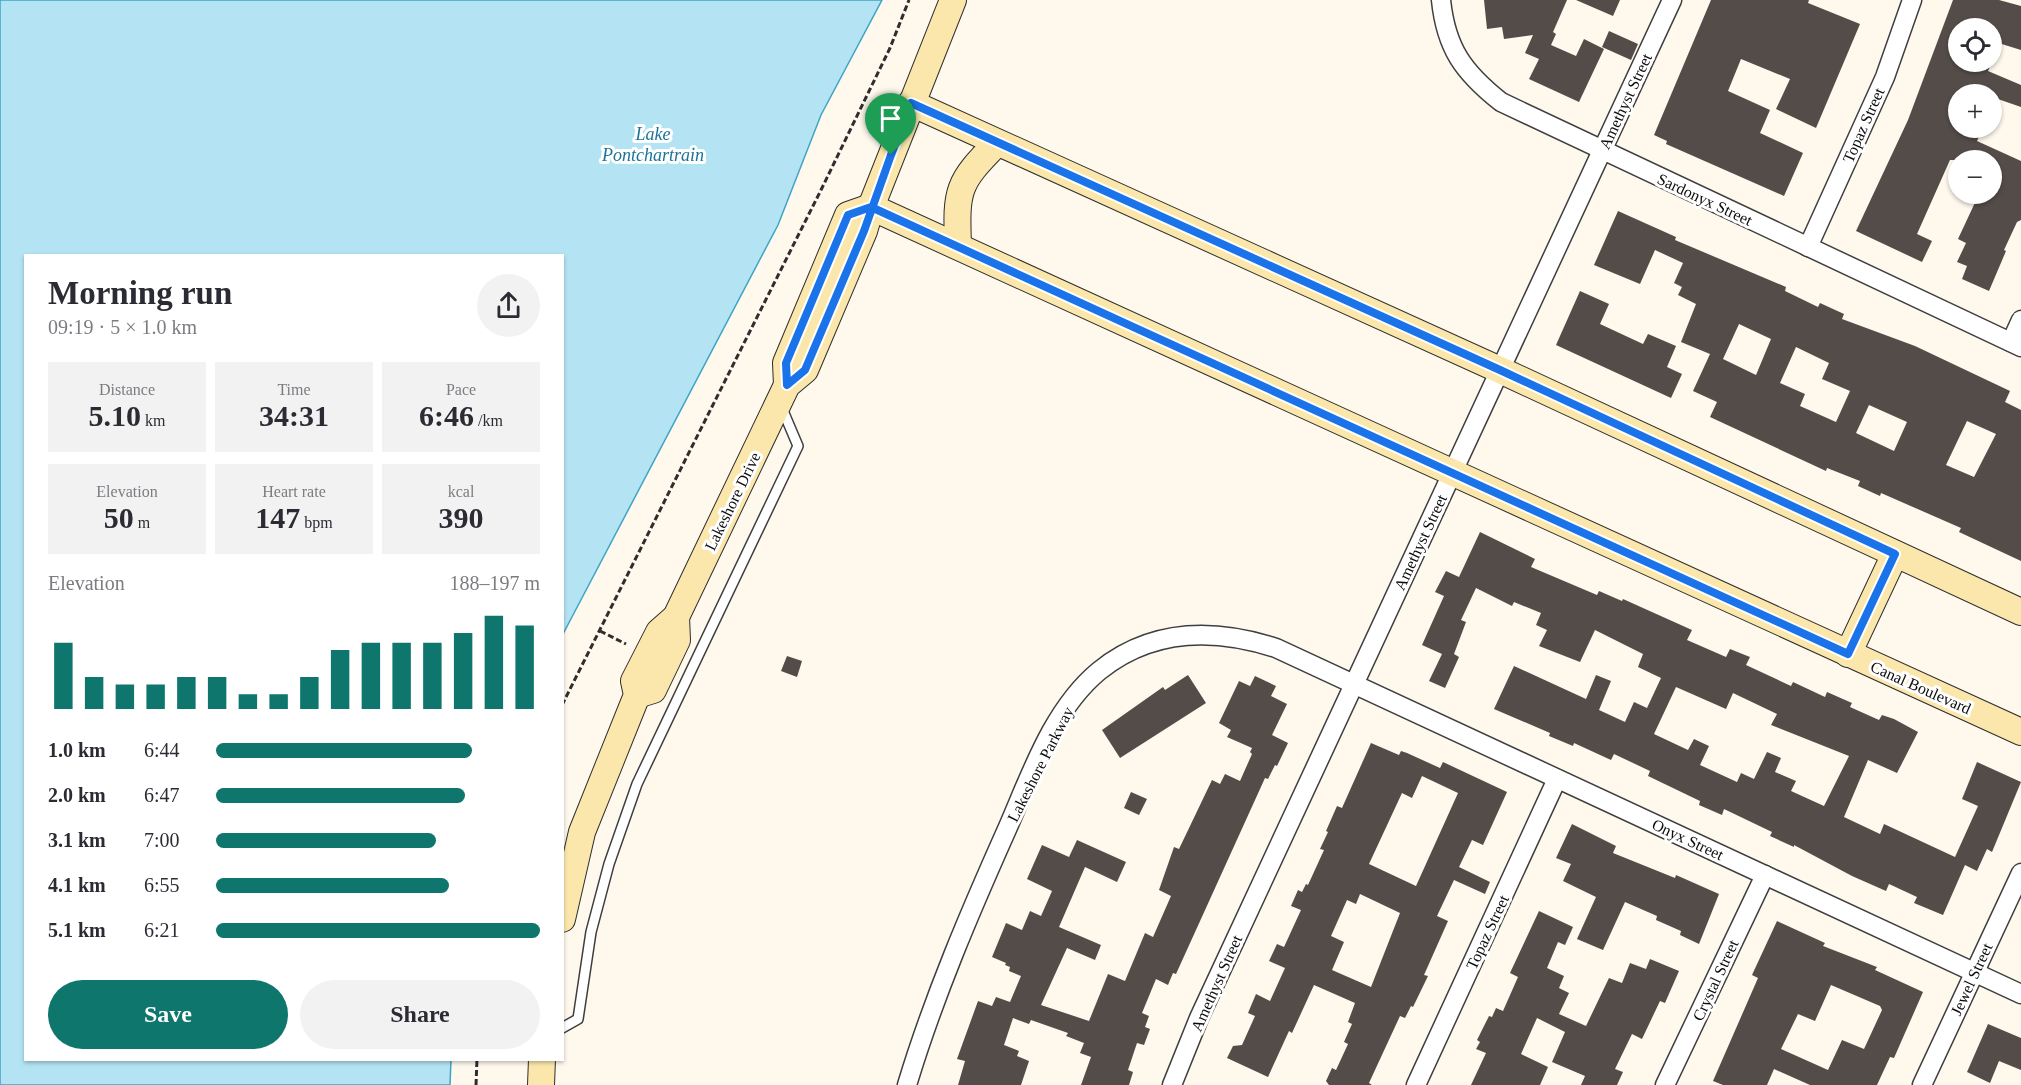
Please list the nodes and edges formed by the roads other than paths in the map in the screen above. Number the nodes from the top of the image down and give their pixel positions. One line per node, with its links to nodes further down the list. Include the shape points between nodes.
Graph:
1 (953, 0): 5 (street, Lakeshore Drive)
2 (1441, 0): 7 (street, Sardonyx Street, via 1448,40 1481,86 1527,116)
3 (1672, 0): 7 (street, Amethyst Street)
4 (1912, 0): 10 (street, Topaz Street, via 1885,77)
5 (911, 103): 6 (street); 8 (street, Lakeshore Drive)
6 (997, 143): 9 (street, via 970,169 957,200); 13 (street)
7 (1602, 151): 10 (street, Sardonyx Street); 13 (street, Amethyst Street)
8 (871, 207): 9 (street, Canal Boulevard); 14 (street, Lakeshore Drive, via 805,370)
9 (958, 245): 15 (street, Canal Boulevard)
10 (1808, 247): 12 (street, Sardonyx Street)
11 (2021, 320): 12 (street)
12 (2016, 344)
13 (1500, 370): 15 (street, Amethyst Street); 16 (street)
14 (783, 394): 24 (street, Lakeshore Drive, via 676,617 677,640 653,690 637,695 582,832); 27 (lane, via 798,446 637,784 591,932 578,1019)
15 (1452, 472): 18 (street, Canal Boulevard); 19 (street, Amethyst Street)
16 (1895, 554): 17 (street); 18 (street)
17 (2021, 612)
18 (1848, 654): 20 (street, Canal Boulevard)
19 (1354, 685): 21 (street, Onyx Street); 30 (street, Lakeshore Parkway, via 1276,648 1227,635 1176,636 1146,645 1099,671 1077,692 1035,767 959,936); 31 (street, Amethyst Street, via 1199,1018)
20 (2021, 732)
21 (1557, 779): 23 (street, Onyx Street); 32 (street, Topaz Street)
22 (2021, 873): 25 (street, Jewel Street)
23 (1765, 875): 25 (street, Onyx Street); 33 (street, Crystal Street)
24 (564, 910)
25 (1974, 973): 26 (street, Onyx Street); 34 (street, Jewel Street)
26 (2021, 994)
27 (564, 1027)
28 (542, 1061): 29 (street)
29 (541, 1085)
30 (907, 1085)
31 (1172, 1085)
32 (1416, 1085)
33 (1665, 1085)
34 (1922, 1085)

